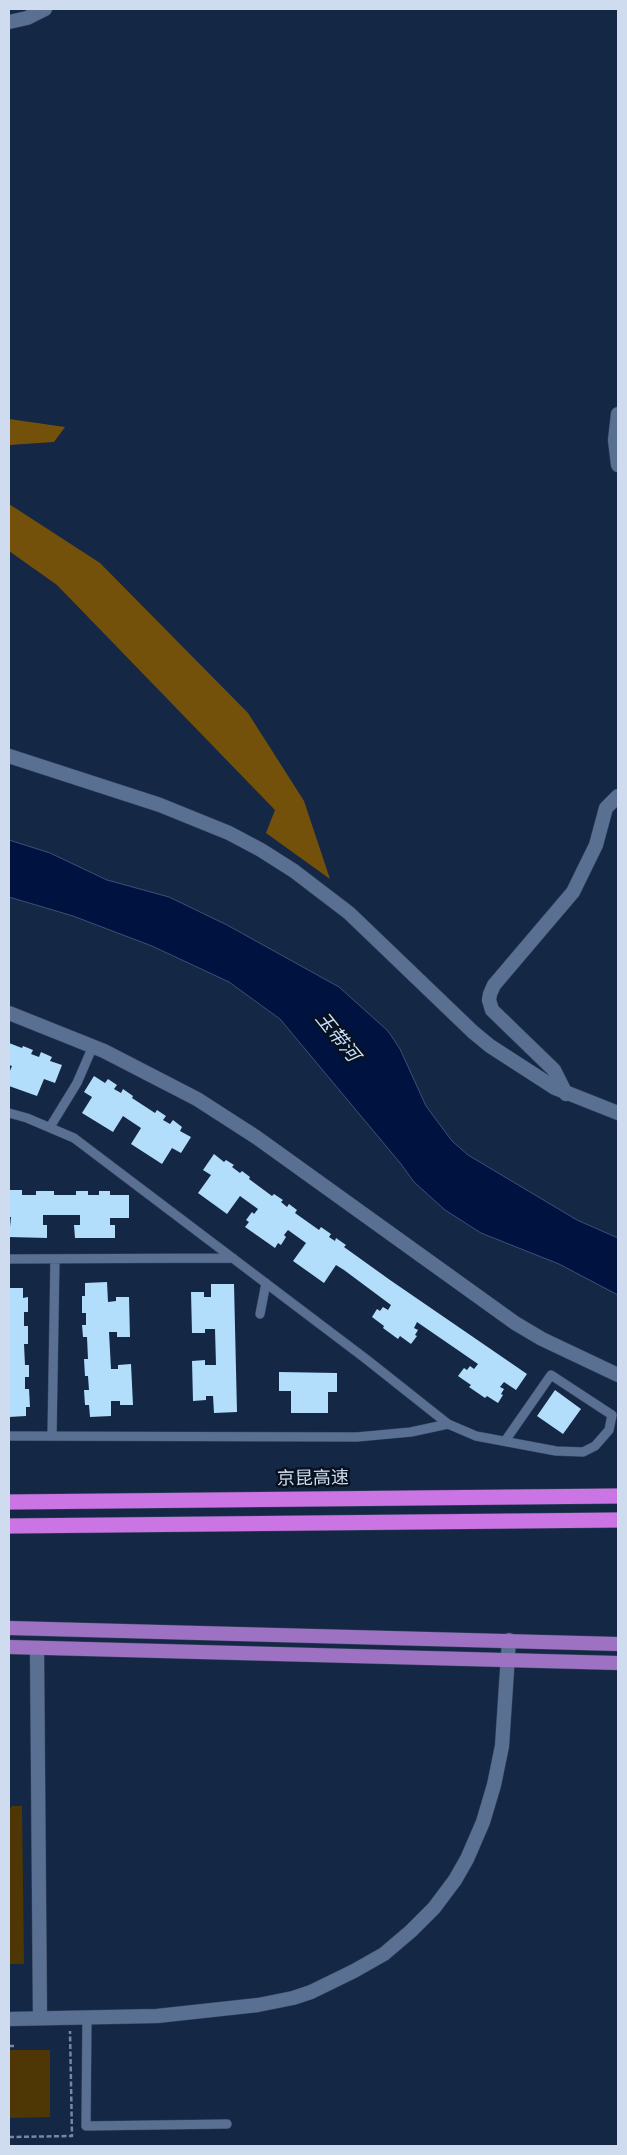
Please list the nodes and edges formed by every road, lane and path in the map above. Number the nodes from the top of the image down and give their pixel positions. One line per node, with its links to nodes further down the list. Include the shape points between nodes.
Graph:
1 (45, 9): 2 (street)
2 (9, 22)
3 (618, 414): 4 (street)
4 (618, 465)
5 (9, 756): 9 (street, via 160,805 229,833 261,850 349,913 473,1032 513,1062)
6 (618, 796): 9 (street, via 606,808 596,845 572,892 494,985 490,994 492,1010 554,1070)
7 (9, 1013): 8 (street)
8 (93, 1046): 12 (lane, via 77,1083); 18 (street, via 225,1116 479,1299 542,1339)
9 (566, 1094): 11 (street)
10 (9, 1113): 12 (lane)
11 (618, 1113)
12 (50, 1127): 13 (lane, via 74,1138)
13 (233, 1258): 15 (lane); 16 (lane)
14 (9, 1259): 15 (lane)
15 (56, 1259): 21 (lane)
16 (266, 1283): 17 (lane); 19 (lane)
17 (260, 1314)
18 (618, 1375)
19 (448, 1424): 21 (lane, via 411,1432 357,1437); 22 (lane, via 476,1436)
20 (9, 1436): 21 (lane)
21 (52, 1436)
22 (505, 1441): 22 (lane, via 556,1451 583,1452 595,1446 606,1434 612,1415 551,1375)
23 (618, 1496): 24 (highway, 京昆高速)
24 (9, 1502)
25 (618, 1520): 26 (highway)
26 (9, 1526)
27 (9, 1628): 28 (main road)
28 (509, 1640): 29 (main road); 32 (street)
29 (618, 1644)
30 (9, 1648): 31 (main road)
31 (37, 1648): 32 (main road); 37 (street)
32 (508, 1660): 33 (main road); 35 (street, via 499,1764 483,1822 455,1880 434,1908 397,1943 354,1971 293,1998 208,2012)
33 (618, 1663)
34 (70, 2017): 35 (street); 37 (street); 41 (path, via 72,2136)
35 (87, 2017): 40 (lane, via 86,2126)
36 (9, 2018): 37 (street)
37 (40, 2018)
38 (9, 2046): 39 (path)
39 (15, 2046)
40 (227, 2124)
41 (9, 2137)

